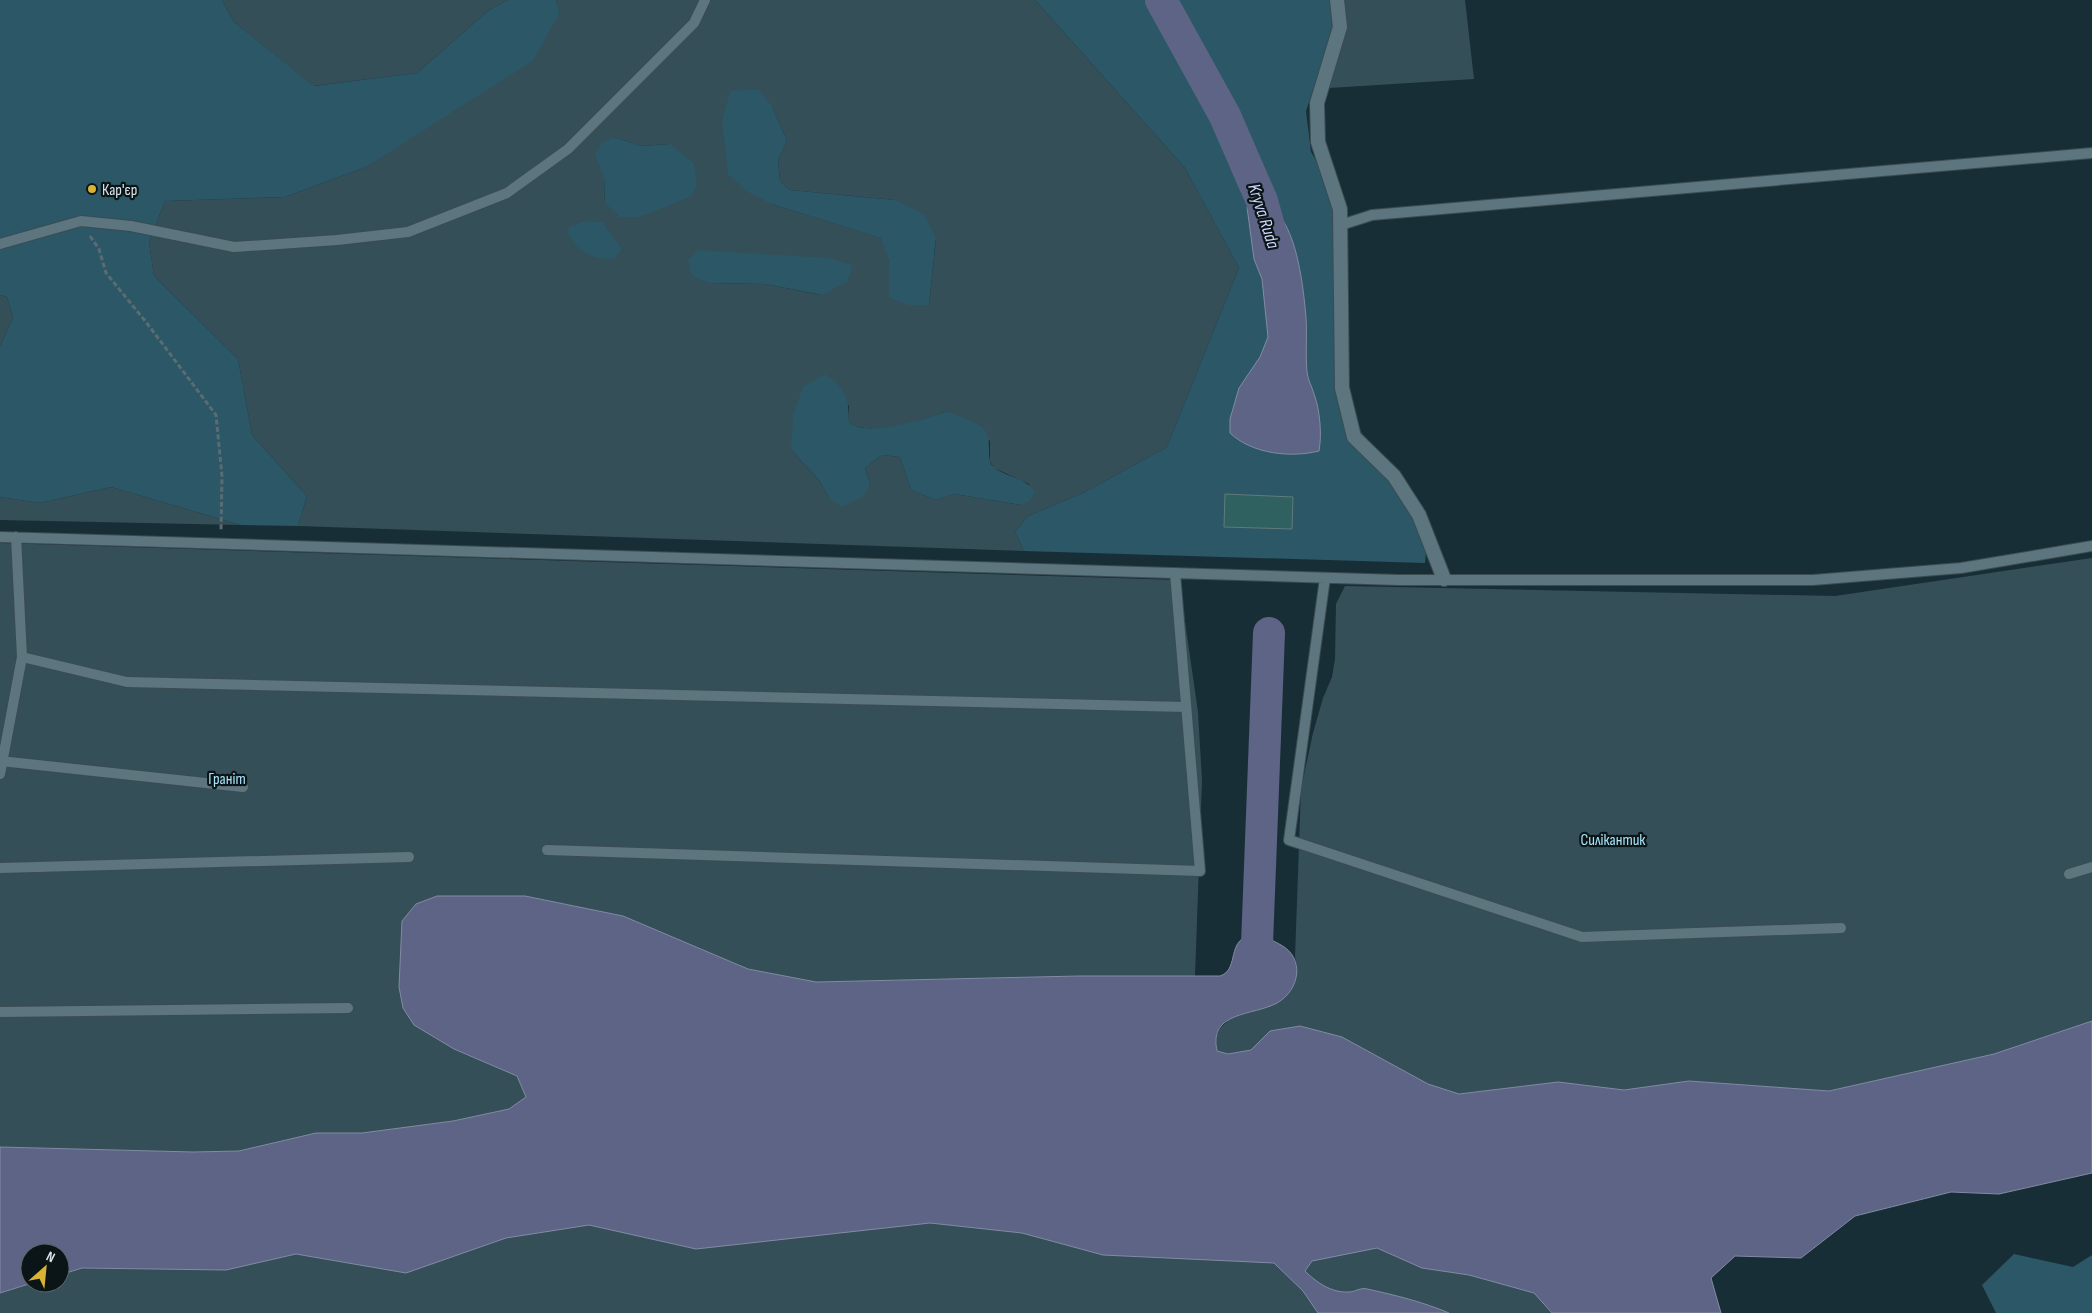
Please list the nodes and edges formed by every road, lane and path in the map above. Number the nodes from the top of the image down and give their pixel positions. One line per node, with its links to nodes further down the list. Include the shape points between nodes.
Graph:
1 (705, 0): 4 (lane, via 694,23 568,149 506,193 408,232 234,247 131,226)
2 (1337, 0): 5 (street, via 1340,28 1317,103 1318,142 1340,209)
3 (2092, 153): 5 (lane, via 1372,216)
4 (81, 221): 6 (lane); 9 (path, via 99,249 106,273 216,415 222,476)
5 (1341, 225): 13 (street, via 1342,388 1354,437 1394,476 1419,515)
6 (0, 244)
7 (0, 536): 8 (lane)
8 (16, 537): 9 (lane); 14 (lane)
9 (221, 544): 11 (lane)
10 (2092, 546): 13 (lane, via 1961,568 1813,580)
11 (1175, 573): 12 (lane); 15 (lane)
12 (1324, 578): 13 (lane); 24 (lane, via 1289,840 1582,937)
13 (1444, 579)
14 (22, 657): 15 (lane, via 127,682); 16 (lane)
15 (1186, 707): 19 (lane, via 1200,871)
16 (1, 761): 17 (lane); 18 (lane)
17 (0, 774)
18 (243, 787)
19 (547, 850)
20 (410, 857): 22 (lane)
21 (2092, 867): 23 (lane)
22 (0, 868)
23 (2069, 874)
24 (1841, 928)
25 (348, 1008): 26 (lane)
26 (0, 1012)

